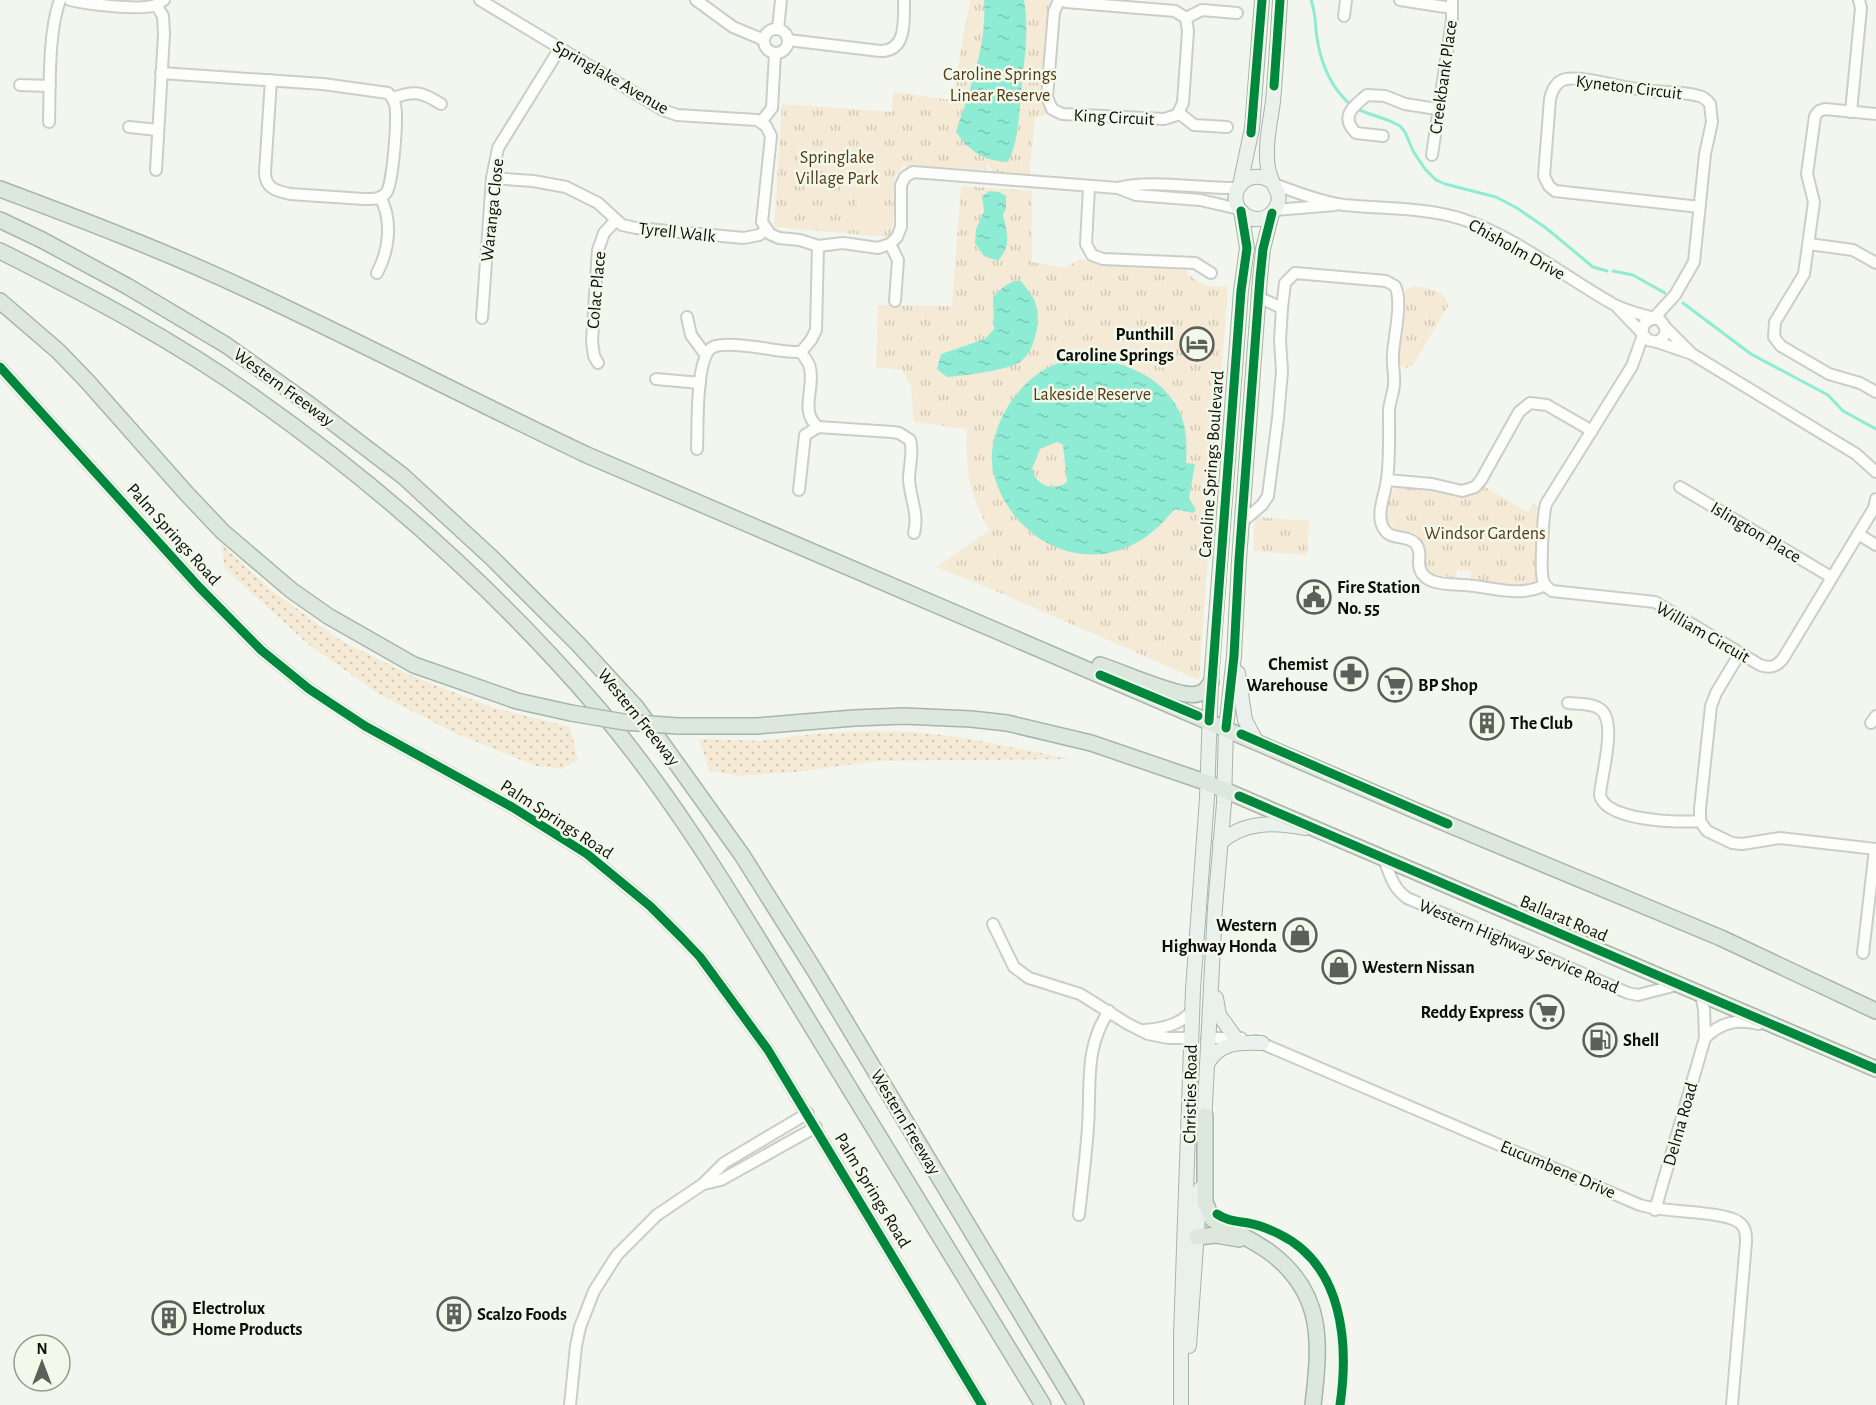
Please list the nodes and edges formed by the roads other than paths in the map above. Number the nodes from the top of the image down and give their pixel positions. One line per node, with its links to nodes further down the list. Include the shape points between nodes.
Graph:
1 (60, 0): 26 (street)
2 (70, 0): 13 (street, via 151,7)
3 (480, 0): 21 (street, Springlake Avenue)
4 (696, 0): 19 (street, via 733,27)
5 (781, 0): 18 (street)
6 (904, 0): 20 (street, via 902,36 892,50)
7 (1060, 0): 17 (street, via 1169,10); 31 (street, King Circuit, via 1053,12 1047,94 1052,109 1062,114 1158,119)
8 (1262, 0): 44 (main road, via 1253,121)
9 (1280, 0): 42 (main road, via 1266,148)
10 (1346, 0): 16 (street)
11 (1400, 0): 14 (street)
12 (1859, 0): 30 (street)
13 (160, 2): 23 (street, via 164,24)
14 (1452, 4): 29 (street, Creekbank Place)
15 (1237, 13): 17 (street, via 1202,10)
16 (1344, 16)
17 (1186, 18): 31 (street, King Circuit, via 1184,93)
18 (778, 29): 19 (street, via 770,30); 20 (street)
19 (764, 40): 22 (street, via 768,51)
20 (789, 40): 22 (street, via 786,49)
21 (560, 48): 34 (street, Springlake Avenue, via 669,113); 41 (street, Waranga Close, via 502,141)
22 (775, 54): 34 (street, via 772,108)
23 (161, 73): 24 (street); 37 (street)
24 (271, 80): 27 (street, via 382,91); 47 (street, via 265,172 268,186 290,194)
25 (20, 85): 26 (street)
26 (50, 86): 33 (street)
27 (393, 98): 28 (street, via 419,92); 47 (street, via 397,112 392,178 388,190)
28 (441, 104)
29 (1437, 109): 38 (street, via 1367,95 1348,113 1349,126 1356,133); 39 (street, Creekbank Place)
30 (1851, 112): 32 (street); 56 (street, via 1825,109 1814,119 1807,174 1814,196)
31 (1179, 113): 36 (street, King Circuit, via 1194,124)
32 (1876, 114)
33 (50, 122)
34 (761, 122): 54 (street, via 771,136 762,209)
35 (129, 127): 37 (street)
36 (1227, 127)
37 (158, 130): 40 (street)
38 (1383, 136)
39 (1432, 155)
40 (156, 170)
41 (492, 178): 53 (street, Tyrell Walk, via 567,187 598,203); 69 (street, Waranga Close)
42 (1273, 182): 44 (main road, via 1254,176); 48 (street, Chisholm Drive); 51 (main road, via 1279,197)
43 (1089, 186): 45 (street); 55 (street, via 913,172 901,185 901,227); 61 (street, via 1086,244 1092,255 1103,259 1195,263)
44 (1239, 187): 45 (street); 50 (main road, via 1236,199)
45 (1118, 188): 50 (street, via 1136,195 1191,199)
46 (0, 189): 103 (highway, via 247,289 587,455)
47 (380, 197): 60 (street, via 388,223 385,259)
48 (1341, 205): 51 (street, Chisholm Drive); 66 (street, Chisholm Drive, via 1424,211 1474,223)
49 (1700, 207): 49 (street, Kyneton Circuit, via 1712,122 1712,108 1706,99 1572,79 1554,87 1544,176 1549,186); 62 (street, Kyneton Circuit, via 1694,262)
50 (1240, 210): 51 (main road, via 1256,219); 83 (main road, Caroline Springs Boulevard, via 1247,248)
51 (1273, 212): 63 (main road, Caroline Springs Boulevard, via 1263,249)
52 (0, 220): 147 (highway, Western Freeway, via 127,286 226,345 359,442 403,476 492,558 636,706 760,884 815,971)
53 (616, 220): 54 (street, Tyrell Walk, via 636,228 722,236 753,237); 77 (street, Colac Place, via 604,233 598,250 592,341)
54 (766, 230): 57 (street, via 774,237)
55 (890, 244): 57 (street, via 878,248 843,243); 65 (street, via 898,260)
56 (1809, 244): 59 (street, via 1853,250); 82 (street, via 1802,280 1775,322 1775,339 1828,374)
57 (818, 246): 74 (street, via 816,330)
58 (0, 251): 146 (highway, Western Freeway, via 121,314 255,397 405,516 468,573 597,708 696,839)
59 (1876, 263)
60 (377, 273)
61 (1211, 273)
62 (1675, 295): 70 (street, Kyneton Circuit); 71 (street, Kyneton Circuit)
63 (1258, 297): 67 (street); 84 (main road, Caroline Springs Boulevard)
64 (0, 301): 111 (highway, Ballarat Road, bridge, via 87,381 223,532 328,616 414,665 517,701 624,722 757,726 864,717 1006,723 1091,743)
65 (895, 301)
66 (1616, 305): 70 (street, Chisholm Drive); 72 (street, Chisholm Drive)
67 (1282, 308): 91 (street, via 1285,283 1294,273 1386,281 1395,286 1398,300); 95 (street, Caroline Springs Boulevard, via 1282,371 1269,491 1262,505)
68 (687, 317): 75 (street, via 691,335)
69 (482, 318)
70 (1652, 319): 71 (street, via 1660,320); 72 (street, via 1644,324)
71 (1665, 327): 73 (street, via 1664,337); 76 (street)
72 (1643, 334): 73 (street); 78 (street)
73 (1656, 342): 76 (street); 78 (street)
74 (801, 352): 75 (street, via 719,345); 85 (street, via 810,369 808,413)
75 (705, 354): 81 (street)
76 (1692, 354): 88 (street)
77 (598, 363)
78 (1632, 366): 86 (street)
79 (0, 367): 135 (street, Palm Springs Road, via 261,650 309,689 365,726 587,854 650,906 700,957 741,1010)
80 (656, 379): 81 (street)
81 (700, 383): 87 (street)
82 (1876, 392)
83 (1233, 398): 84 (main road); 99 (main road, Caroline Springs Boulevard)
84 (1251, 399): 95 (main road, Caroline Springs Boulevard)
85 (818, 427): 93 (street, via 806,435); 96 (street, via 899,433 909,440)
86 (1592, 431): 91 (street, via 1547,405 1530,403 1519,412 1472,489 1456,491 1432,484); 102 (street, via 1546,504 1542,524)
87 (697, 449)
88 (1856, 454): 89 (street); 90 (street)
89 (1876, 460)
90 (1876, 472)
91 (1387, 480): 102 (street, via 1381,514 1383,528 1390,535 1416,545 1420,551 1420,571 1426,578 1439,583 1525,592)
92 (1680, 487): 101 (street, Islington Place)
93 (799, 490)
94 (1875, 504): 97 (street, William Circuit)
95 (1242, 522): 100 (main road, Caroline Springs Boulevard)
96 (914, 533)
97 (1858, 534): 98 (street); 101 (street, William Circuit)
98 (1876, 545)
99 (1221, 558): 100 (main road); 106 (main road, Caroline Springs Boulevard)
100 (1239, 560): 105 (main road, Caroline Springs Boulevard)
101 (1831, 576): 104 (street, William Circuit, via 1779,664 1764,666)
102 (1545, 585): 104 (street, William Circuit, via 1556,592 1655,602)
103 (1033, 646): 106 (highway, via 1186,695 1203,692); 108 (highway)
104 (1740, 653): 113 (street, via 1713,698)
105 (1234, 656): 109 (main road, Caroline Springs Boulevard); 110 (main road, via 1245,720)
106 (1211, 682): 108 (main road, Caroline Springs Boulevard)
107 (1568, 703): 113 (street, via 1597,707 1607,718 1600,795 1607,807 1677,823)
108 (1209, 720): 109 (highway); 111 (main road, Caroline Springs Boulevard)
109 (1226, 728): 110 (highway); 112 (main road, Caroline Springs Boulevard)
110 (1256, 741): 125 (highway, via 1721,938)
111 (1208, 783): 112 (highway, Ballarat Road); 123 (main road, Christies Road)
112 (1224, 790): 114 (highway, Ballarat Road); 115 (main road, Christies Road)
113 (1700, 821): 116 (street, via 1711,835 1735,844 1780,838)
114 (1322, 832): 115 (main road, via 1261,824 1236,831); 117 (highway, Ballarat Road)
115 (1220, 843): 119 (main road, Christies Road)
116 (1876, 849): 120 (street)
117 (1384, 859): 121 (highway, Ballarat Road); 121 (street, Western Highway Service Road, via 1394,885 1407,898 1628,993)
118 (993, 924): 124 (street, via 1009,959 1022,974 1080,994)
119 (1213, 945): 128 (main road, via 1217,1009); 130 (main road, Christies Road)
120 (1863, 953)
121 (1677, 985): 122 (highway, Ballarat Road)
122 (1701, 995): 126 (highway, Ballarat Road); 131 (street, Delma Road)
123 (1193, 1010): 127 (street, via 1167,1027); 129 (main road, Christies Road)
124 (1109, 1011): 127 (street); 140 (street, via 1091,1054)
125 (1876, 1011)
126 (1776, 1027): 131 (street, via 1736,1021); 134 (highway, Ballarat Road)
127 (1140, 1030): 129 (street, via 1159,1037)
128 (1235, 1037): 130 (street, Eucumbene Drive); 132 (street, Eucumbene Drive)
129 (1191, 1038): 130 (main road); 143 (main road, Christies Road)
130 (1207, 1038): 133 (main road, Christies Road)
131 (1705, 1038): 139 (street, Delma Road)
132 (1262, 1043): 133 (main road, via 1228,1045 1218,1050); 139 (street, Eucumbene Drive)
133 (1206, 1065): 136 (main road, Christies Road)
134 (1876, 1070)
135 (808, 1113): 137 (street, Palm Springs Road); 138 (street, via 724,1163)
136 (1204, 1116): 141 (main road, Christies Road); 142 (highway, via 1207,1210 1212,1219)
137 (816, 1126): 138 (street, via 721,1180); 145 (street, Palm Springs Road)
138 (704, 1184): 144 (street, via 657,1215 606,1271 580,1327)
139 (1655, 1210): 150 (street, Eucumbene Drive, via 1726,1216 1744,1227 1746,1242)
140 (1079, 1215)
141 (1197, 1237): 142 (highway, via 1230,1237); 143 (main road, via 1191,1245); 148 (main road, Christies Road)
142 (1259, 1245): 149 (highway, via 1292,1273 1310,1302 1318,1337)
143 (1181, 1335): 148 (main road, Christies Road)
144 (570, 1405)
145 (982, 1405)
146 (1042, 1405)
147 (1076, 1405)
148 (1182, 1405)
149 (1313, 1405)
150 (1732, 1405)

